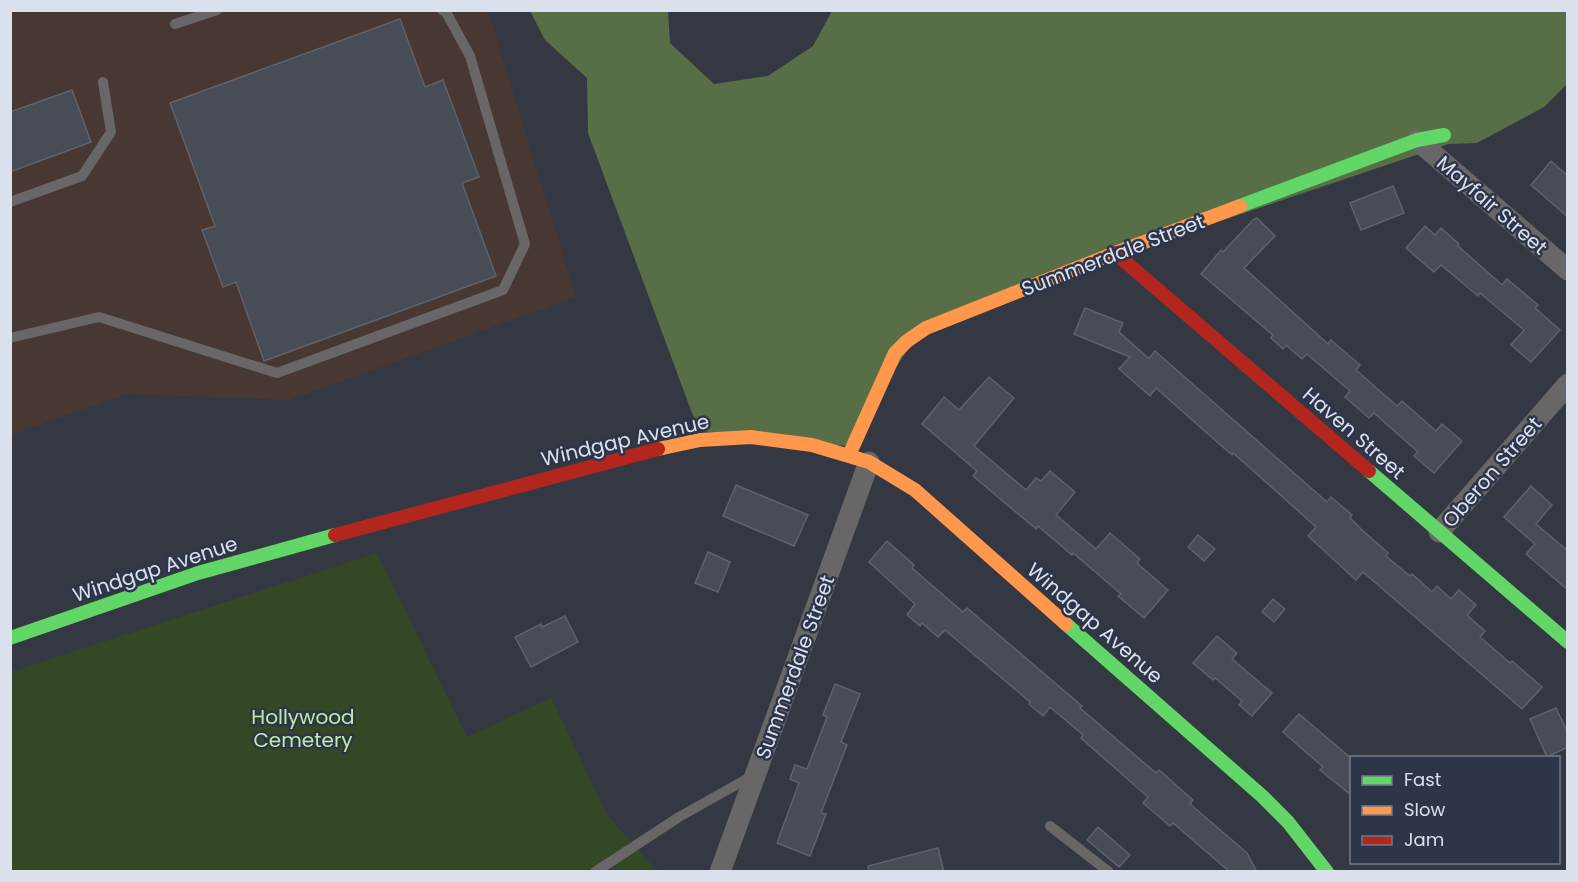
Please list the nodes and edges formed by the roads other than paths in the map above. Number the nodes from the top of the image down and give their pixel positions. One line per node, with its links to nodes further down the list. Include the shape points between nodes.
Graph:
1 (217, 10): 3 (lane)
2 (442, 10): 10 (lane, via 470,56 525,244 503,290 277,373 99,317)
3 (175, 24)
4 (103, 82): 7 (lane, via 111,132 82,176)
5 (1444, 135): 6 (main road, Summerdale Street)
6 (1418, 140): 8 (main road, Summerdale Street); 9 (street, Mayfair Street)
7 (10, 202)
8 (1115, 253): 12 (main road, Summerdale Street, via 926,328 907,341 895,354); 14 (main road, Haven Street)
9 (1568, 270)
10 (10, 338)
11 (1568, 384): 14 (street, Oberon Street)
12 (849, 455): 13 (main road, Windgap Avenue); 15 (main road, Windgap Avenue, via 784,440 751,437 674,445 198,573)
13 (869, 462): 17 (street, Summerdale Street); 22 (main road, Windgap Avenue, via 915,490 1262,796)
14 (1439, 532): 16 (main road, Haven Street)
15 (10, 638)
16 (1568, 642)
17 (755, 775): 19 (lane); 20 (street, Summerdale Street)
18 (1050, 826): 21 (lane)
19 (594, 872)
20 (720, 872)
21 (1109, 872)
22 (1327, 872)

